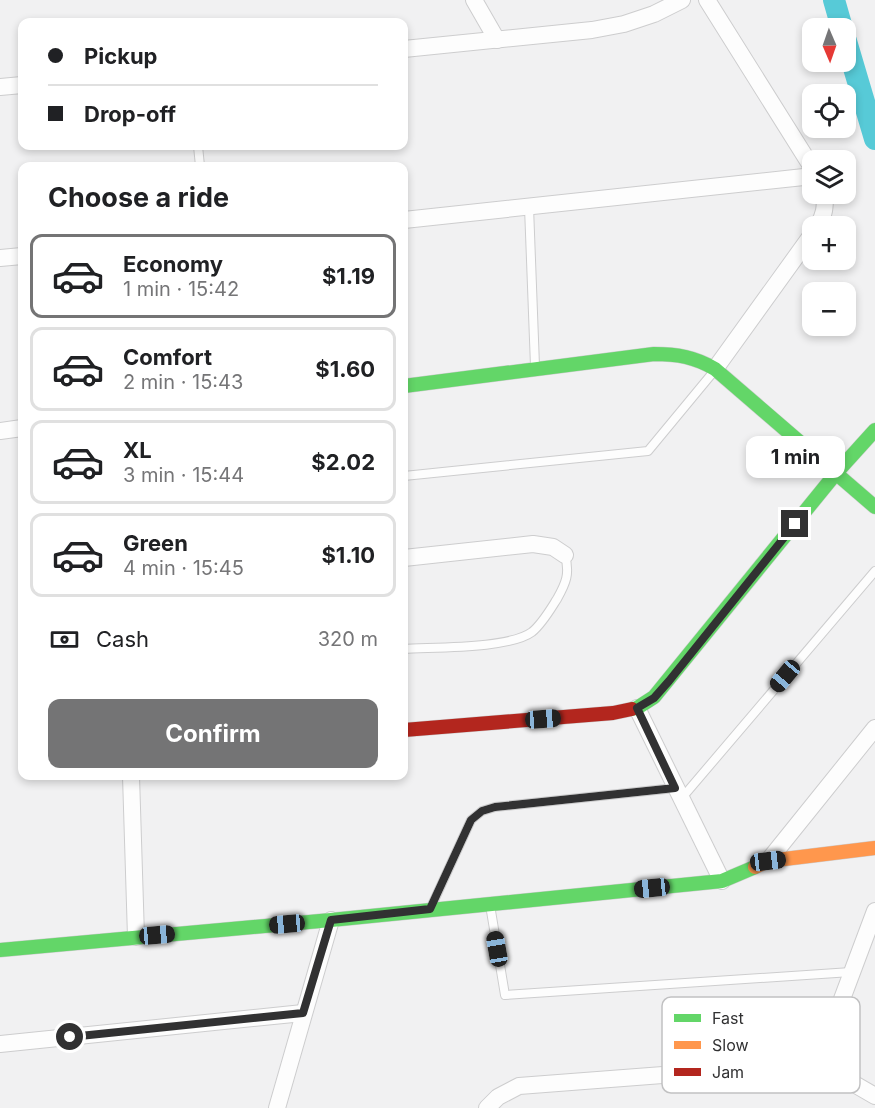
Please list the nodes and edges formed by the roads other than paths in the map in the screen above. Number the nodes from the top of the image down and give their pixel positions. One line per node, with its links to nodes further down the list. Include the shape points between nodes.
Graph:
1 (474, 0): 4 (street)
2 (682, 0): 4 (street, via 624,24)
3 (707, 0): 8 (street)
4 (497, 40): 5 (street)
5 (408, 49)
6 (18, 85): 7 (street)
7 (0, 87)
8 (802, 151)
9 (802, 177): 10 (street)
10 (529, 207): 11 (street); 16 (lane)
11 (408, 220)
12 (802, 247): 15 (street)
13 (18, 256): 14 (street)
14 (0, 258)
15 (715, 369): 16 (street, via 697,358 662,354); 21 (street); 22 (lane, via 648,451)
16 (535, 370): 17 (street)
17 (408, 386)
18 (18, 428): 19 (street)
19 (0, 430)
20 (875, 430): 21 (street)
21 (837, 472): 23 (street); 28 (street, via 669,681 654,698)
22 (408, 476)
23 (875, 507)
24 (565, 555): 25 (street, via 553,547 532,544); 27 (lane, via 566,583 532,632 496,643)
25 (408, 558)
26 (875, 571): 32 (lane)
27 (408, 649)
28 (637, 708): 30 (street); 32 (street)
29 (875, 728): 34 (street)
30 (408, 730)
31 (131, 780): 40 (street)
32 (678, 793): 35 (street); 37 (lane, via 482,811 471,820)
33 (875, 848): 34 (street)
34 (768, 861): 35 (street)
35 (722, 881): 36 (street)
36 (490, 903): 37 (street); 42 (lane, via 505,995)
37 (430, 909): 39 (street)
38 (875, 911): 42 (street)
39 (331, 920): 40 (street); 44 (street)
40 (136, 937): 41 (street)
41 (0, 950)
42 (851, 972): 43 (street)
43 (842, 997)
44 (303, 1013): 45 (street); 49 (street)
45 (0, 1044)
46 (662, 1075): 50 (street, via 519,1086)
47 (860, 1087): 48 (street)
48 (875, 1096)
49 (277, 1108)
50 (487, 1108)

